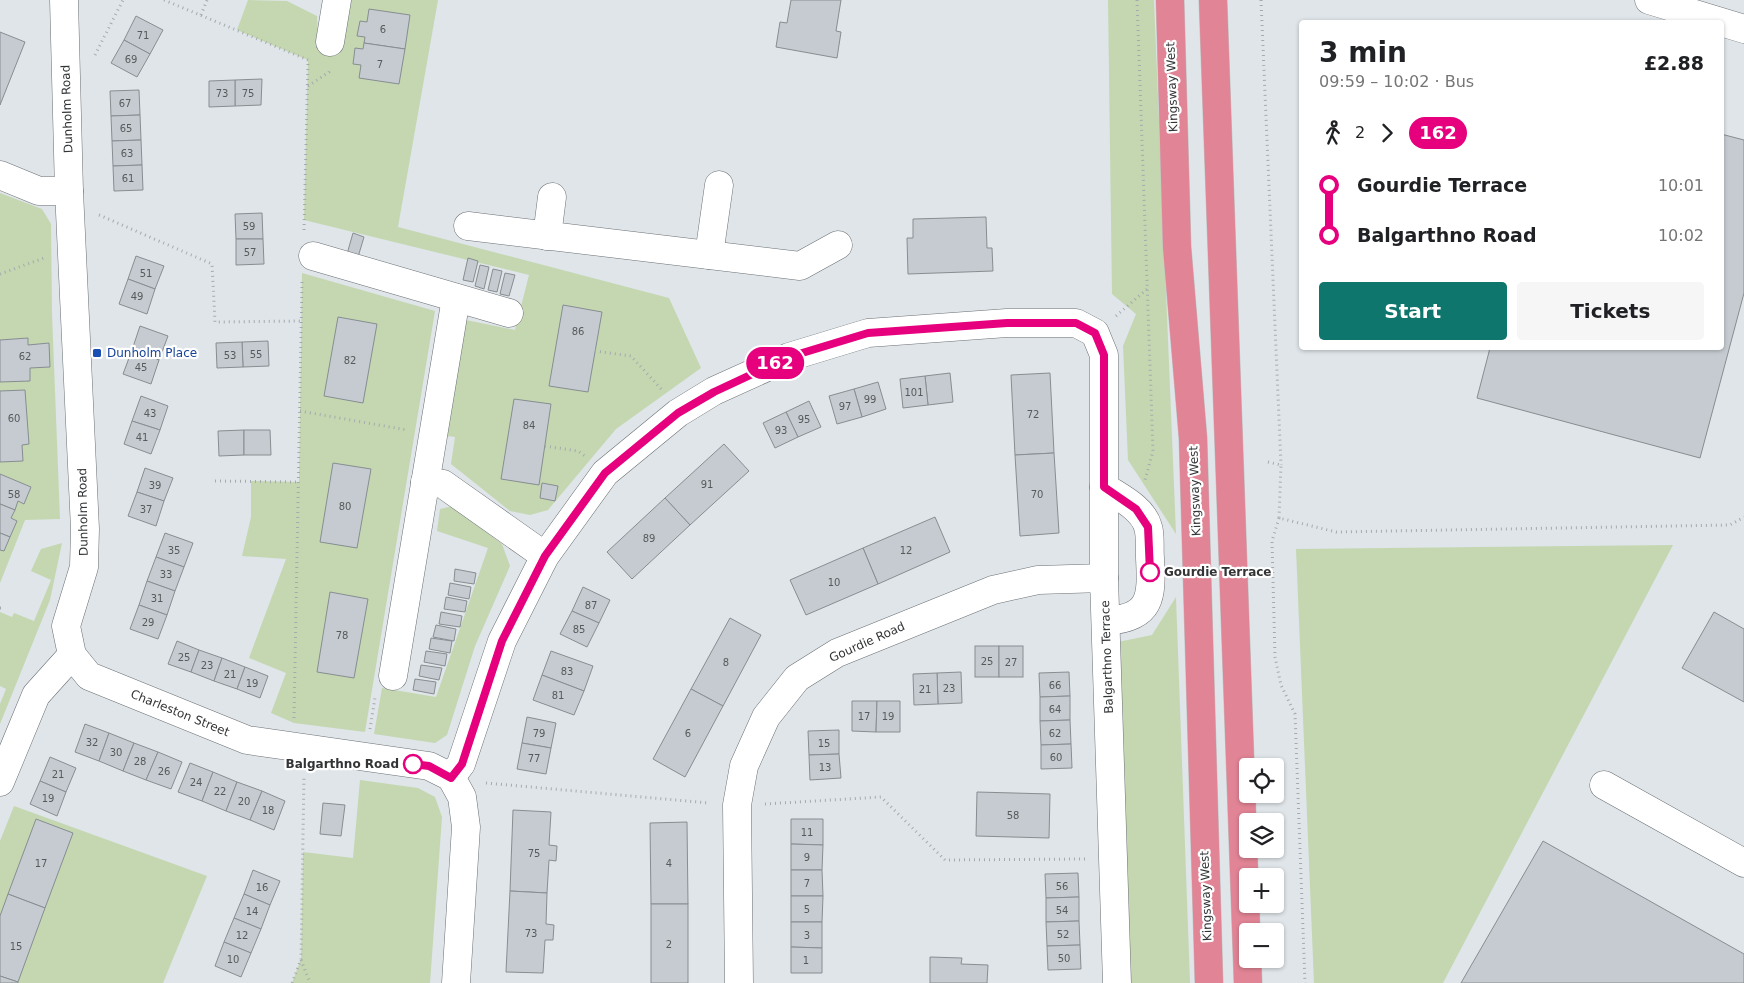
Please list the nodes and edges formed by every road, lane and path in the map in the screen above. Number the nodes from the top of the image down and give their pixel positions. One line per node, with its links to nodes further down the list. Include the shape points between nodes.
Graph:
1 (64, 0): 16 (street, Dunholm Road)
2 (123, 0): 16 (path, via 85,76)
3 (164, 0): 11 (path)
4 (207, 0): 11 (path)
5 (337, 0): 15 (street)
6 (1137, 0): 28 (path)
7 (1170, 0): 67 (highway, Kingsway West, via 1177,247 1193,438)
8 (1213, 0): 68 (highway)
9 (1261, 0): 40 (path)
10 (1649, 0): 12 (street)
11 (201, 15): 26 (path, via 308,60)
12 (1715, 20)
13 (1724, 23): 14 (street)
14 (1744, 29)
15 (330, 42)
16 (66, 77): 20 (street, Dunholm Road)
17 (0, 175): 20 (street)
18 (719, 185): 25 (street)
19 (552, 197): 22 (street)
20 (70, 204): 24 (street, Dunholm Road); 31 (path, via 212,264 215,322)
21 (468, 226): 22 (street)
22 (547, 236): 25 (street)
23 (838, 245): 25 (street, via 800,266)
24 (72, 251): 27 (path); 51 (street, Dunholm Road, via 85,529 84,567 66,626)
25 (709, 255)
26 (306, 256): 29 (street); 31 (path)
27 (0, 274)
28 (1148, 289): 32 (path); 38 (path)
29 (456, 298): 30 (street); 36 (street)
30 (509, 313)
31 (301, 321): 34 (path)
32 (1095, 333): 35 (street, via 1076,323 1017,323 868,333 789,357 714,392); 45 (street, Balgarthno Terrace, via 1104,355)
33 (595, 351): 35 (path, via 631,356 666,394)
34 (300, 411): 36 (path); 43 (path)
35 (678, 413): 41 (street)
36 (433, 435): 44 (street)
37 (545, 446): 41 (path, via 578,451)
38 (1153, 451)
39 (1268, 462): 40 (path)
40 (1281, 465): 47 (path)
41 (605, 473): 48 (street)
42 (215, 481): 43 (path)
43 (299, 482): 53 (path, via 294,723)
44 (426, 482): 48 (street, via 443,484); 52 (street)
45 (1104, 487): 49 (street, Balgarthno Terrace); 50 (street, via 1136,509 1148,527 1151,590 1141,611 1126,620)
46 (1744, 517): 47 (path, via 1730,525 1336,532)
47 (1279, 518): 69 (path, via 1272,541 1275,657 1281,685 1294,714)
48 (545, 556): 55 (street, via 502,641 462,764)
49 (1104, 578): 50 (street, Balgarthno Terrace); 58 (street, Gourdie Road, via 1038,580 993,590 837,653 796,678 766,717 744,766)
50 (1106, 621): 59 (street, Balgarthno Terrace)
51 (72, 655): 53 (street, Charleston Street, via 89,676 98,680 248,740); 56 (street, via 36,695)
52 (393, 676): 54 (path, via 379,675)
53 (299, 748): 54 (street, Charleston Street); 61 (path, via 304,775)
54 (365, 756): 55 (street, Charleston Street, via 429,766)
55 (451, 778): 58 (path); 64 (street, via 462,796 466,827)
56 (0, 782)
57 (1604, 784): 60 (street)
58 (737, 805): 59 (path, via 880,797 945,860); 65 (street, Gourdie Road)
59 (1114, 859): 66 (street, Balgarthno Terrace)
60 (1744, 863)
61 (301, 959): 62 (path); 63 (path)
62 (292, 983)
63 (310, 983)
64 (456, 983)
65 (739, 983)
66 (1117, 983)
67 (1209, 983)
68 (1248, 983)
69 (1304, 983)

